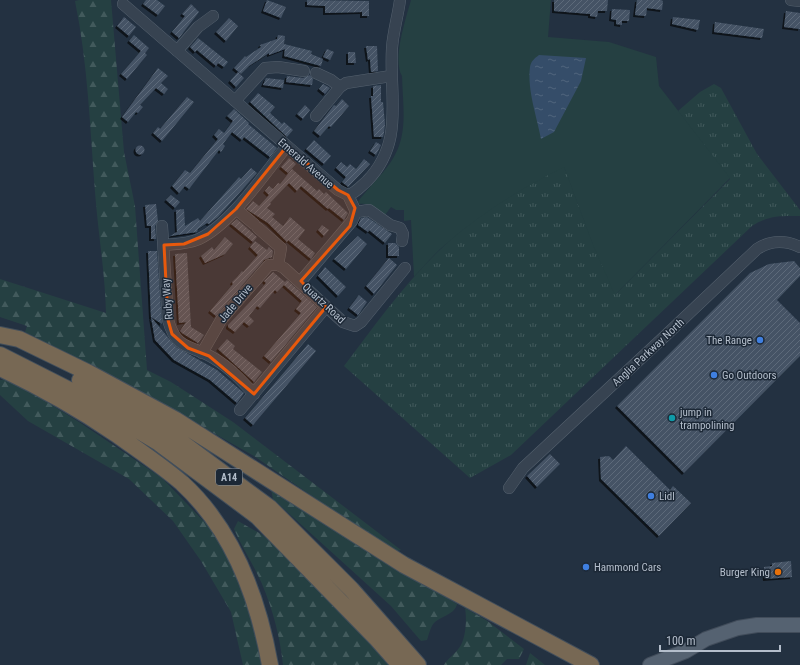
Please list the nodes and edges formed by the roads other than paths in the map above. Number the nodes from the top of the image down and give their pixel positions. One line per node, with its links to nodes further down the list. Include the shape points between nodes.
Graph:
1 (400, 0): 9 (street, via 392,46)
2 (791, 0): 3 (street)
3 (800, 1)
4 (123, 4): 6 (street, Emerald Avenue)
5 (213, 16): 6 (street, via 198,27)
6 (177, 51): 11 (street, Emerald Avenue)
7 (304, 71): 11 (street, via 286,64 265,68)
8 (316, 73): 10 (street)
9 (391, 76): 10 (street, via 353,80); 14 (street, via 393,127 389,149 368,179)
10 (340, 87): 12 (street)
11 (235, 101): 13 (street, Emerald Avenue)
12 (316, 116)
13 (287, 146): 14 (street, Emerald Avenue, via 338,190); 15 (street)
14 (348, 195): 16 (street)
15 (236, 209): 19 (street, via 199,239 184,244); 21 (street, via 281,248)
16 (356, 212): 18 (street, via 369,210 390,225 400,228 403,234); 23 (street, Quartz Road, via 350,226)
17 (162, 226): 19 (street, Ruby Way)
18 (402, 241)
19 (164, 245): 27 (street, Ruby Way, via 168,320 172,334 188,348)
20 (800, 247): 32 (street, Anglia Parkway North, via 788,242 778,242 768,243 757,249 523,468)
21 (278, 265): 23 (street); 27 (street, Jade Drive, via 269,265 261,272 220,320)
22 (405, 268): 24 (street, Quartz Road, via 358,326 348,325)
23 (301, 282): 24 (street, Quartz Road)
24 (326, 307): 30 (street)
25 (0, 335): 38 (highway, via 20,338 176,420 404,565)
26 (0, 339): 37 (highway, A14, via 85,383 169,433 270,508 351,589)
27 (202, 353): 30 (street, Ruby Way, via 223,365)
28 (0, 355): 36 (highway, A14, via 78,395 159,443 257,516 377,638)
29 (0, 368): 35 (highway, via 95,420 153,460 182,483 203,505 241,564 260,619)
30 (254, 394): 31 (street)
31 (240, 410)
32 (510, 488)
33 (800, 625): 34 (main road, via 757,625 738,628)
34 (686, 651): 39 (main road); 40 (main road)
35 (270, 665)
36 (400, 665)
37 (418, 665)
38 (591, 665)
39 (650, 665)
40 (678, 665)

